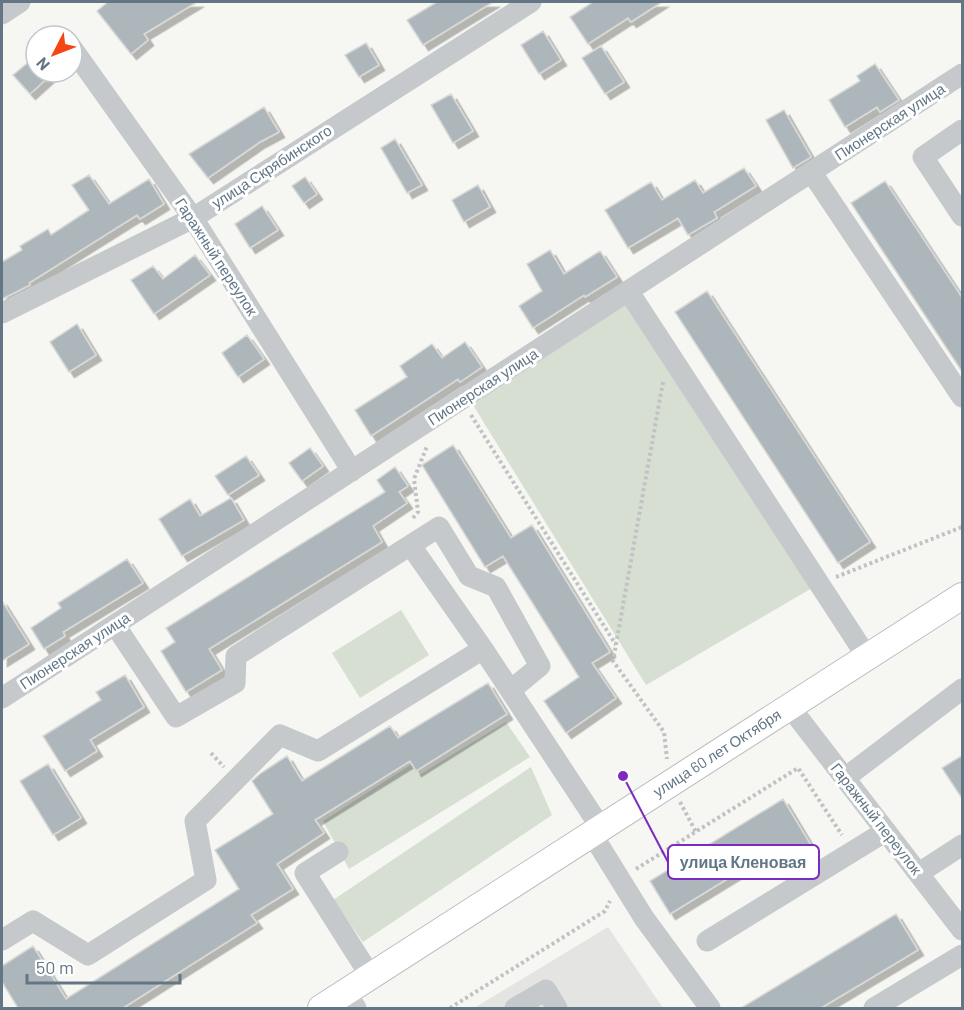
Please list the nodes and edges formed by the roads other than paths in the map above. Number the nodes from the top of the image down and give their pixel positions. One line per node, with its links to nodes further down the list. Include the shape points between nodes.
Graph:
1 (20, 2): 3 (street)
2 (531, 2): 9 (street, улица Скрябинского)
3 (2, 14)
4 (84, 65): 9 (street, Гаражный переулок)
5 (963, 74): 7 (street, Пионерская улица)
6 (963, 130): 8 (street, via 923,157)
7 (812, 173): 10 (street, Пионерская улица); 12 (street)
8 (963, 216)
9 (193, 218): 11 (street, улица Скрябинского); 13 (street, Гаражный переулок)
10 (629, 292): 13 (street, Пионерская улица); 18 (street)
11 (2, 313)
12 (963, 398)
13 (352, 471): 16 (street, Пионерская улица)
14 (411, 546): 16 (street, via 236,656 235,683 176,717); 17 (street); 20 (street, via 439,527 469,576 496,587 540,666)
15 (963, 596): 18 (main road, улица 60 лет Октября)
16 (116, 625): 21 (street, Пионерская улица)
17 (483, 649): 20 (street); 30 (street, via 318,751 280,735 195,821 206,880 88,955 33,921)
18 (867, 657): 22 (main road, улица 60 лет Октября)
19 (963, 689): 23 (street)
20 (511, 690): 24 (street)
21 (2, 698)
22 (790, 707): 23 (street, Гаражный переулок); 24 (main road, улица 60 лет Октября)
23 (845, 778): 25 (street, Гаражный переулок)
24 (596, 831): 33 (main road, улица 60 лет Октября); 38 (street, via 644,918)
25 (886, 831): 28 (street, Гаражный переулок); 31 (street)
26 (963, 845): 28 (street)
27 (338, 852): 33 (street, via 306,873)
28 (919, 873): 29 (street, Гаражный переулок)
29 (963, 930)
30 (2, 940)
31 (707, 941)
32 (963, 955): 39 (street)
33 (371, 976): 34 (main road, улица 60 лет Октября)
34 (351, 1001): 35 (main road, улица 60 лет Октября)
35 (321, 1008)
36 (515, 1008): 37 (street, via 546,990)
37 (557, 1008)
38 (710, 1008)
39 (874, 1008)

